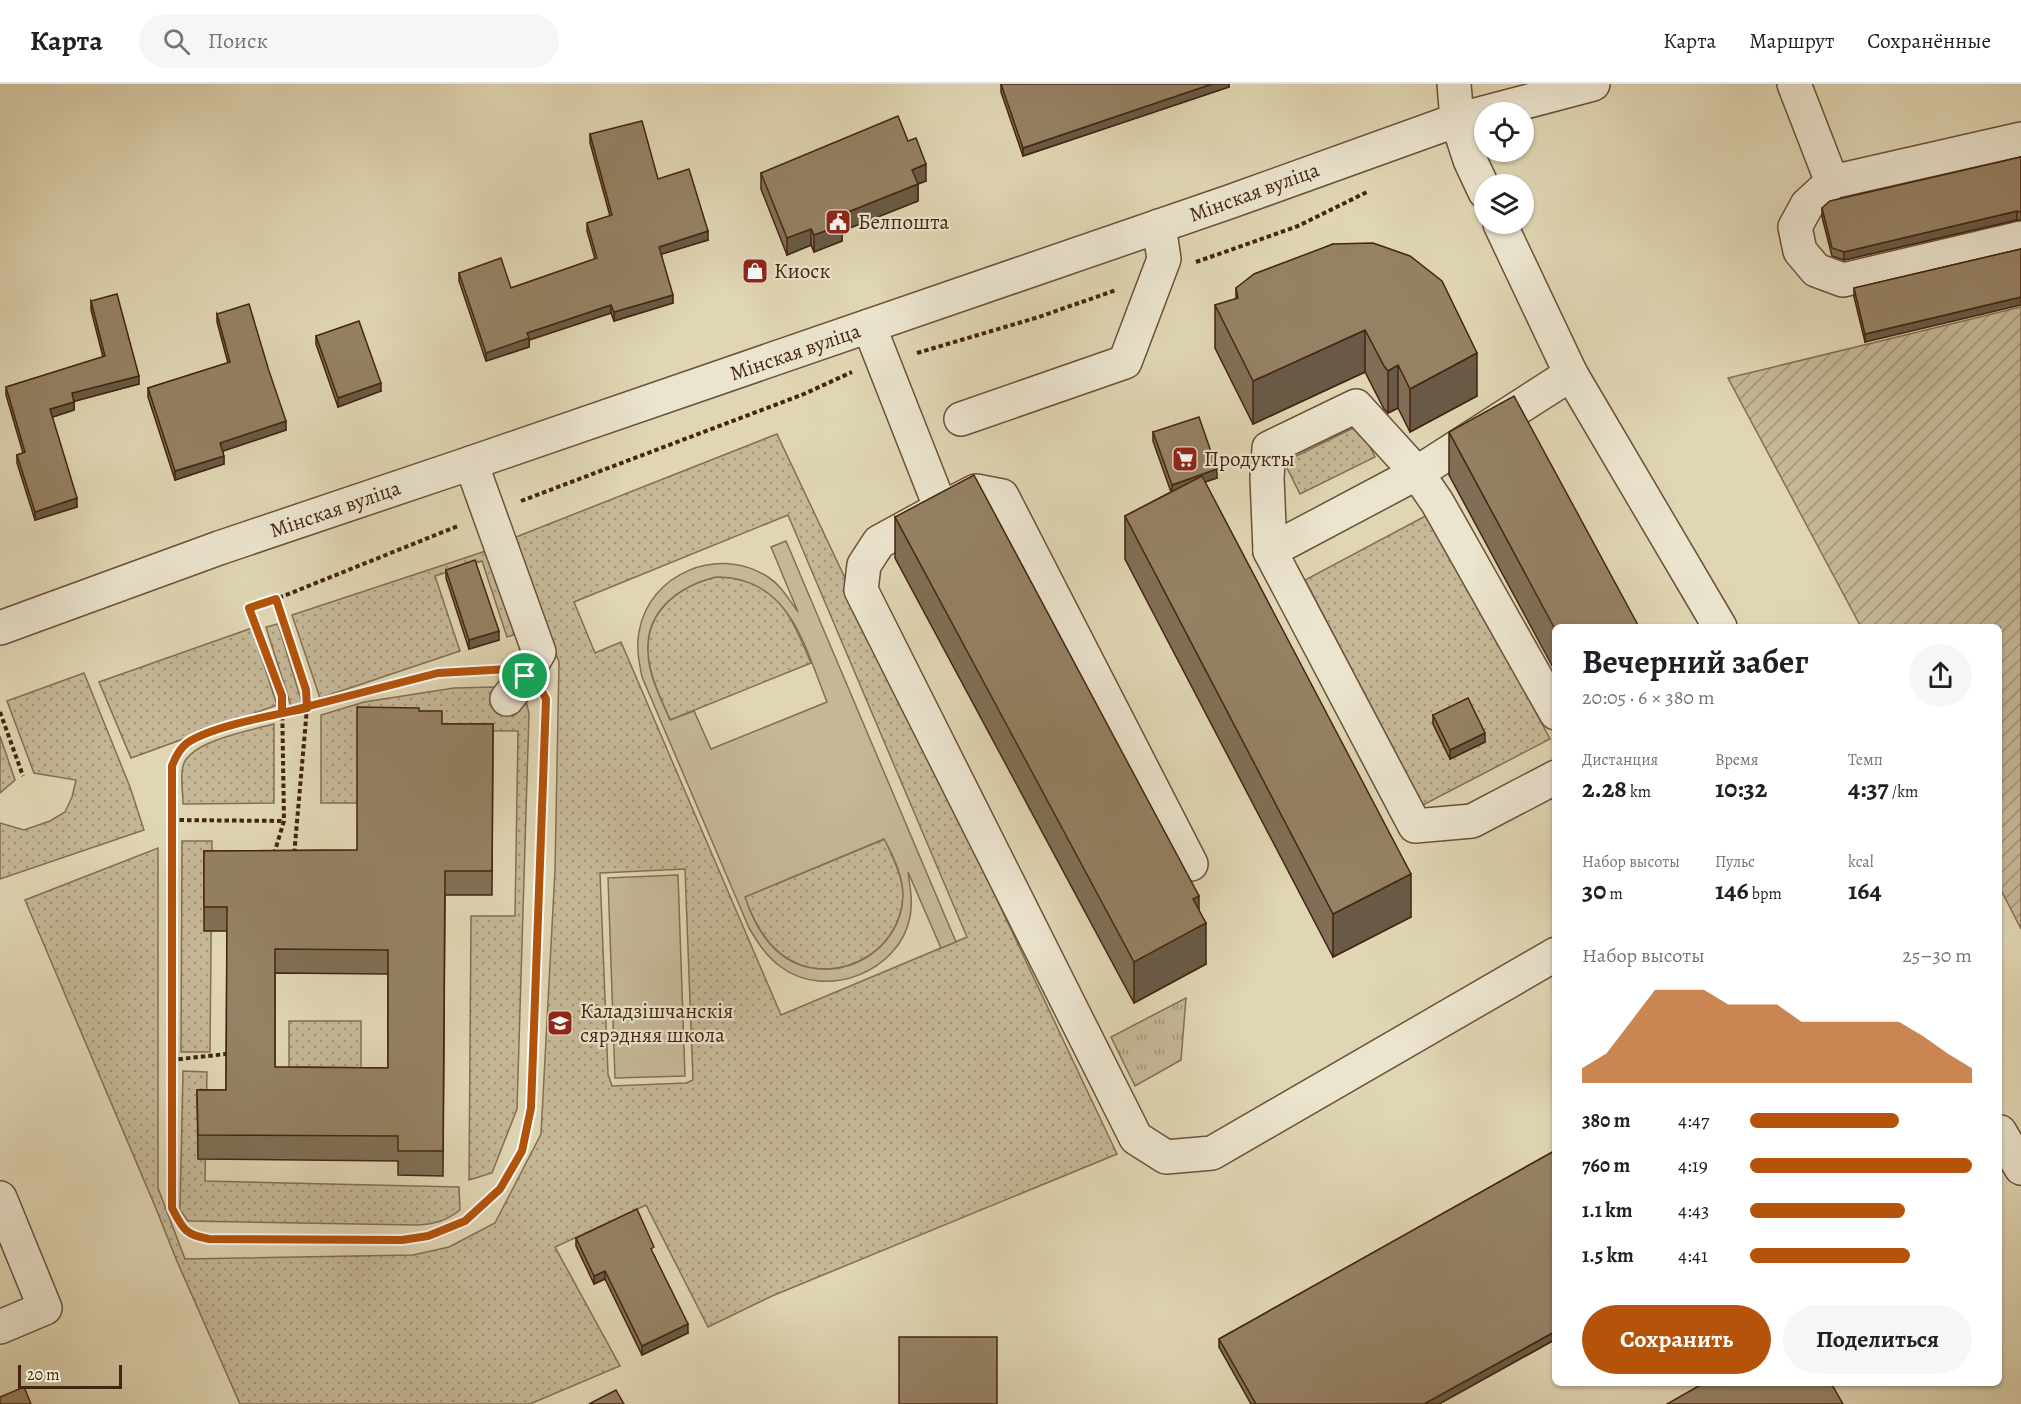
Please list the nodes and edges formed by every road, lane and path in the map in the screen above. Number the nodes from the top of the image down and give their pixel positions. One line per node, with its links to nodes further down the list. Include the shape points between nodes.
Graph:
1 (1454, 84): 4 (street)
2 (1593, 84): 4 (street, Мінская вуліца)
3 (1794, 84): 7 (street)
4 (1457, 120): 6 (street); 8 (street, Мінская вуліца)
5 (2021, 139): 7 (street)
6 (1477, 174)
7 (1832, 182): 10 (street, via 1807,206 1795,227 1800,251 1816,270 1843,280)
8 (1159, 226): 11 (street, Мінская вуліца); 13 (street, via 1164,259 1125,362)
9 (1505, 234): 12 (street)
10 (2021, 238)
11 (869, 326): 14 (street, Мінская вуліца); 16 (street)
12 (1571, 374): 15 (street); 18 (street)
13 (961, 419)
14 (471, 463): 19 (street, Мінская вуліца, via 219,548); 20 (street, via 539,652)
15 (1417, 473): 17 (street); 17 (street, via 1356,406 1269,448); 21 (street)
16 (941, 508): 31 (street, via 976,491 1002,496); 32 (street, via 879,542 864,565 861,590 1136,1138 1166,1157 1212,1153)
17 (1270, 551): 26 (street, via 1414,826 1472,821)
18 (1718, 624)
19 (0, 628)
20 (516, 688): 22 (path, via 509,669 438,673); 34 (path, via 537,682 546,699 531,1108 522,1151 500,1189 465,1221 428,1236 402,1240 192,1236 172,1208)
21 (1552, 706)
22 (307, 708): 24 (path); 24 (path, via 306,690 276,599 249,608 282,696); 29 (path)
23 (0, 712): 25 (path)
24 (282, 713): 27 (path, via 212,731 186,744 172,766); 28 (path)
25 (23, 776)
26 (1552, 779)
27 (172, 820): 28 (path); 34 (path)
28 (284, 821): 30 (path)
29 (293, 862)
30 (272, 864)
31 (1191, 864)
32 (1552, 956)
33 (226, 1054): 34 (path)
34 (171, 1060)
35 (2002, 1135): 36 (street)
36 (2021, 1168)
37 (0, 1198): 38 (street, via 45,1308)
38 (0, 1327)

